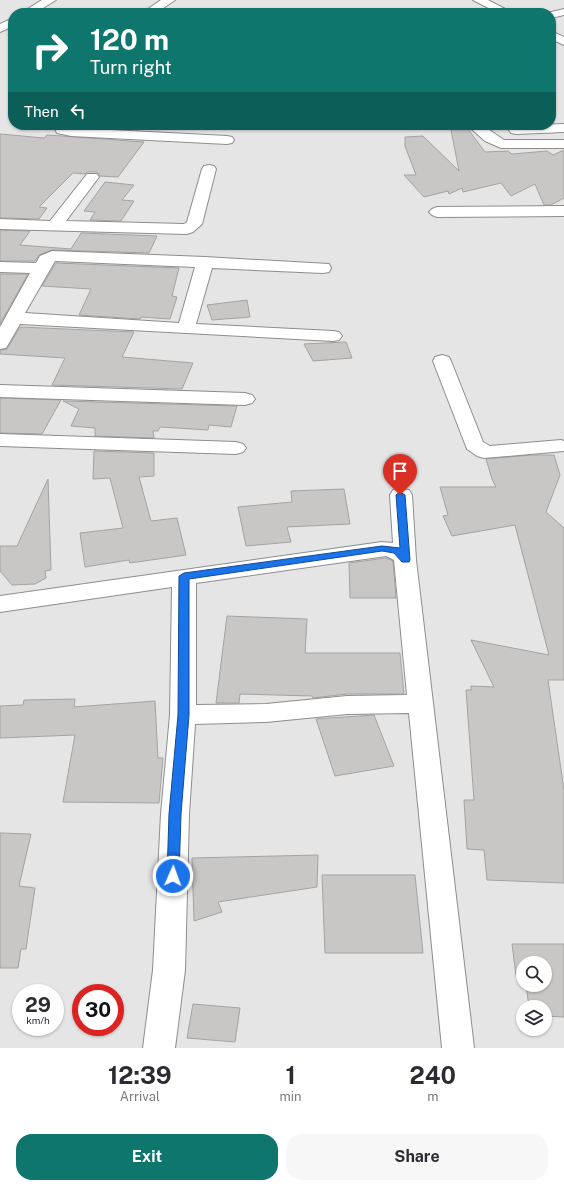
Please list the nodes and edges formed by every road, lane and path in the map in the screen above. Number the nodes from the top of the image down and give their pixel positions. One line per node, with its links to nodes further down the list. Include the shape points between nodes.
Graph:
1 (50, 0): 4 (street)
2 (169, 0): 5 (street)
3 (479, 0): 6 (street)
4 (36, 8)
5 (156, 8)
6 (496, 8)
7 (62, 130): 8 (street)
8 (144, 130): 10 (street)
9 (481, 130): 11 (street, via 501,144)
10 (227, 140)
11 (564, 144)
12 (209, 169): 17 (street, via 194,224 187,229)
13 (92, 177): 17 (street)
14 (564, 211): 15 (street)
15 (437, 212)
16 (0, 224): 17 (street)
17 (55, 225)
18 (205, 262): 20 (street, via 57,255 46,259); 21 (street); 23 (street)
19 (0, 267): 20 (street)
20 (42, 268): 22 (street)
21 (322, 268)
22 (15, 318): 23 (street); 25 (street)
23 (186, 329): 24 (street)
24 (333, 336)
25 (0, 344)
26 (442, 361): 31 (street, via 474,445 479,449 490,452)
27 (0, 390): 28 (street)
28 (245, 399)
29 (0, 440): 30 (street)
30 (236, 448)
31 (563, 449)
32 (400, 495): 33 (street)
33 (405, 560): 34 (street, via 397,550 382,549); 36 (street)
34 (184, 576): 35 (street); 37 (street)
35 (0, 604)
36 (420, 704): 37 (street, via 348,705 266,713); 39 (street)
37 (183, 715): 38 (street, via 175,814 169,970)
38 (159, 1048)
39 (458, 1048)

